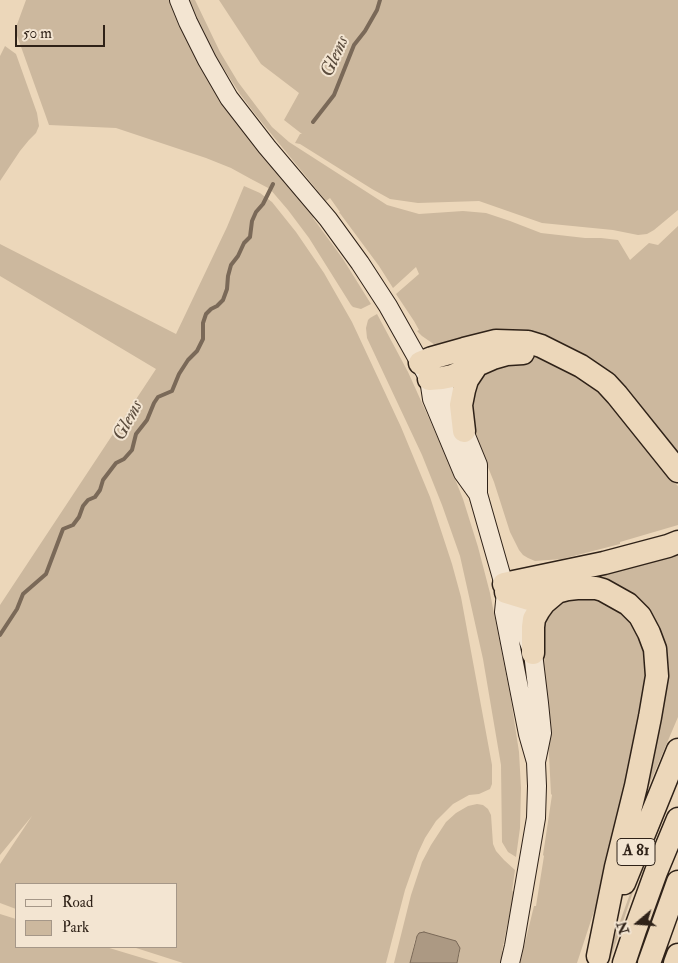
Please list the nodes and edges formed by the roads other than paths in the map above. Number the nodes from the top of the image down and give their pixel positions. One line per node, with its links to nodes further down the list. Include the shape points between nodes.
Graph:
1 (179, 0): 4 (main road, via 203,54 229,98 360,262)
2 (556, 354): 3 (highway, via 506,354); 4 (highway, via 528,342 496,341 432,358); 6 (highway, via 606,383)
3 (477, 365): 4 (highway, via 442,378); 5 (highway, via 464,390)
4 (424, 371): 5 (main road, via 444,388); 7 (main road, via 432,399 463,473)
5 (464, 431): 7 (main road, via 478,465)
6 (678, 471)
7 (478, 494): 9 (main road)
8 (678, 542): 9 (highway)
9 (505, 588): 10 (highway, via 529,599); 11 (main road, via 517,602); 13 (main road, via 504,612)
10 (558, 592): 11 (highway, via 544,603 534,618); 17 (highway, via 596,588 628,604 645,624 656,657 657,676 650,717)
11 (533, 653): 13 (main road, via 542,733)
12 (678, 750): 17 (highway, A 81, via 622,887)
13 (536, 762): 18 (main road, via 536,818)
14 (678, 819): 19 (highway)
15 (678, 882): 20 (highway)
16 (678, 955): 21 (highway)
17 (597, 960)
18 (510, 963)
19 (624, 963)
20 (649, 963)
21 (675, 963)

